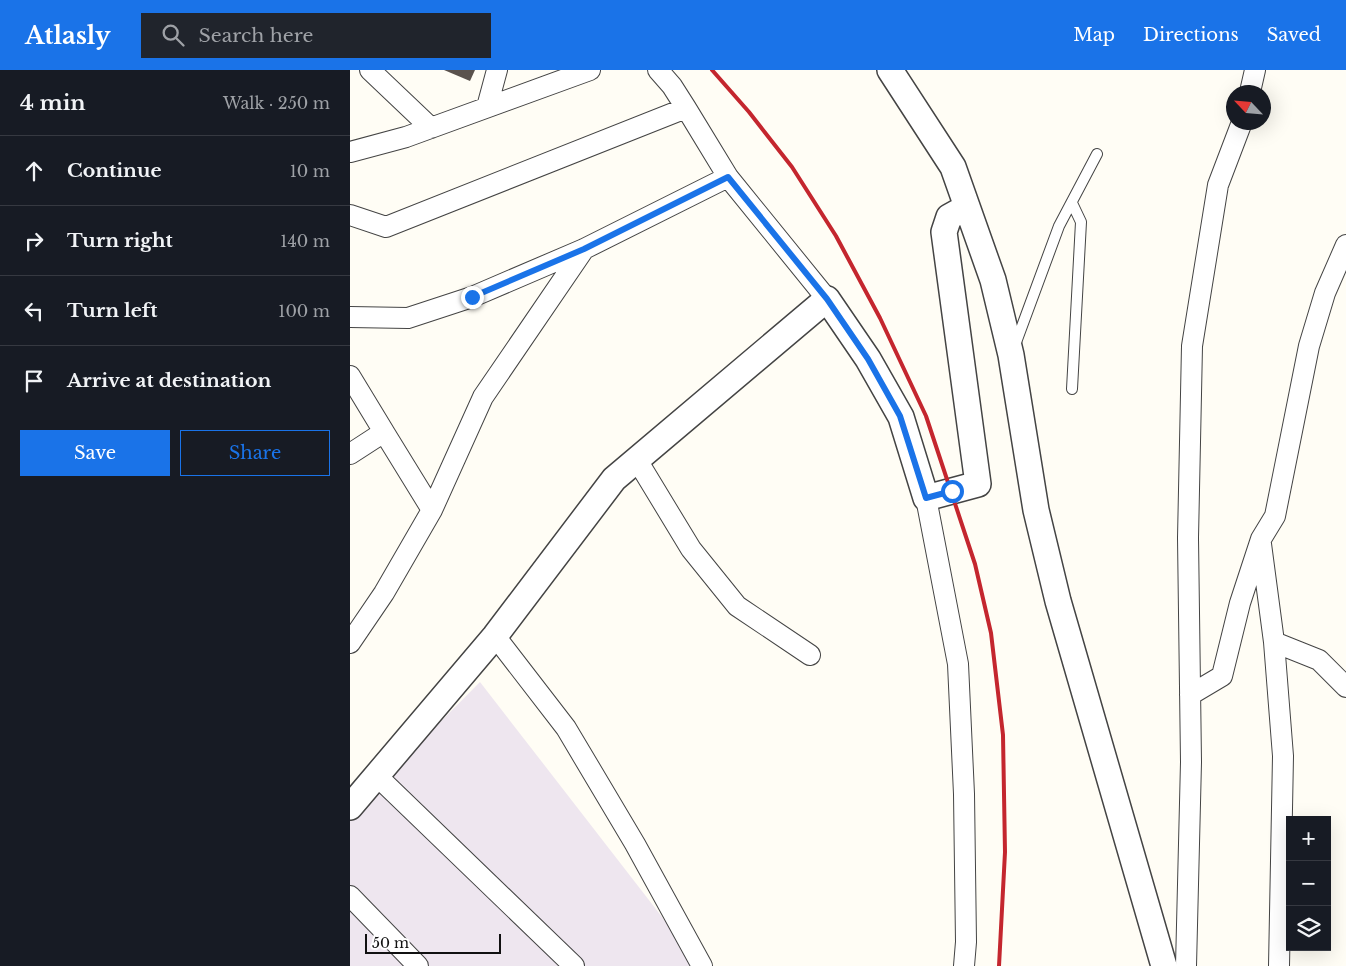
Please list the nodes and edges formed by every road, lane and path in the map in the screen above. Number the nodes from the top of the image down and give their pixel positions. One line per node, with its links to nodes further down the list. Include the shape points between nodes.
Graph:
1 (370, 70): 10 (street)
2 (497, 70): 8 (street)
3 (590, 70): 8 (street)
4 (658, 70): 9 (street)
5 (890, 70): 16 (street, via 953,167)
6 (1255, 70): 7 (street)
7 (1252, 85)
8 (486, 108): 10 (street)
9 (686, 108): 14 (street); 17 (street, via 386,227)
10 (431, 128): 12 (street)
11 (1239, 130): 36 (street, via 1218,185 1192,346 1188,538)
12 (350, 152)
13 (1097, 154): 15 (lane)
14 (728, 177): 19 (street); 20 (street)
15 (1072, 202): 22 (lane, via 1059,226); 24 (lane, via 1081,222)
16 (967, 207): 22 (street, via 993,280); 28 (street, via 949,217 944,232 978,484)
17 (350, 215)
18 (1346, 244): 30 (street, via 1325,293 1309,346 1275,516)
19 (584, 249): 21 (street, via 472,297 408,318); 29 (street, via 484,397)
20 (827, 299): 27 (street); 28 (street, via 868,359 900,416)
21 (350, 317)
22 (1011, 355): 44 (street, via 1036,510 1058,601)
23 (350, 376): 25 (street)
24 (1072, 389)
25 (384, 432): 26 (street); 29 (street)
26 (350, 454)
27 (637, 460): 31 (street, via 614,479); 34 (street, via 691,549 737,606)
28 (926, 498): 43 (street, via 958,664 964,794)
29 (432, 510): 33 (street)
30 (1261, 539): 32 (street); 36 (street, via 1240,603 1222,676)
31 (495, 636): 37 (street); 42 (street, via 566,728)
32 (1274, 642): 35 (street, via 1319,660); 46 (street, via 1283,756)
33 (350, 643)
34 (810, 655)
35 (1346, 687)
36 (1190, 695): 45 (street)
37 (377, 776): 38 (street); 41 (street)
38 (350, 808)
39 (350, 896): 40 (street)
40 (418, 966)
41 (574, 966)
42 (702, 966)
43 (964, 966)
44 (1164, 966)
45 (1186, 966)
46 (1279, 966)

